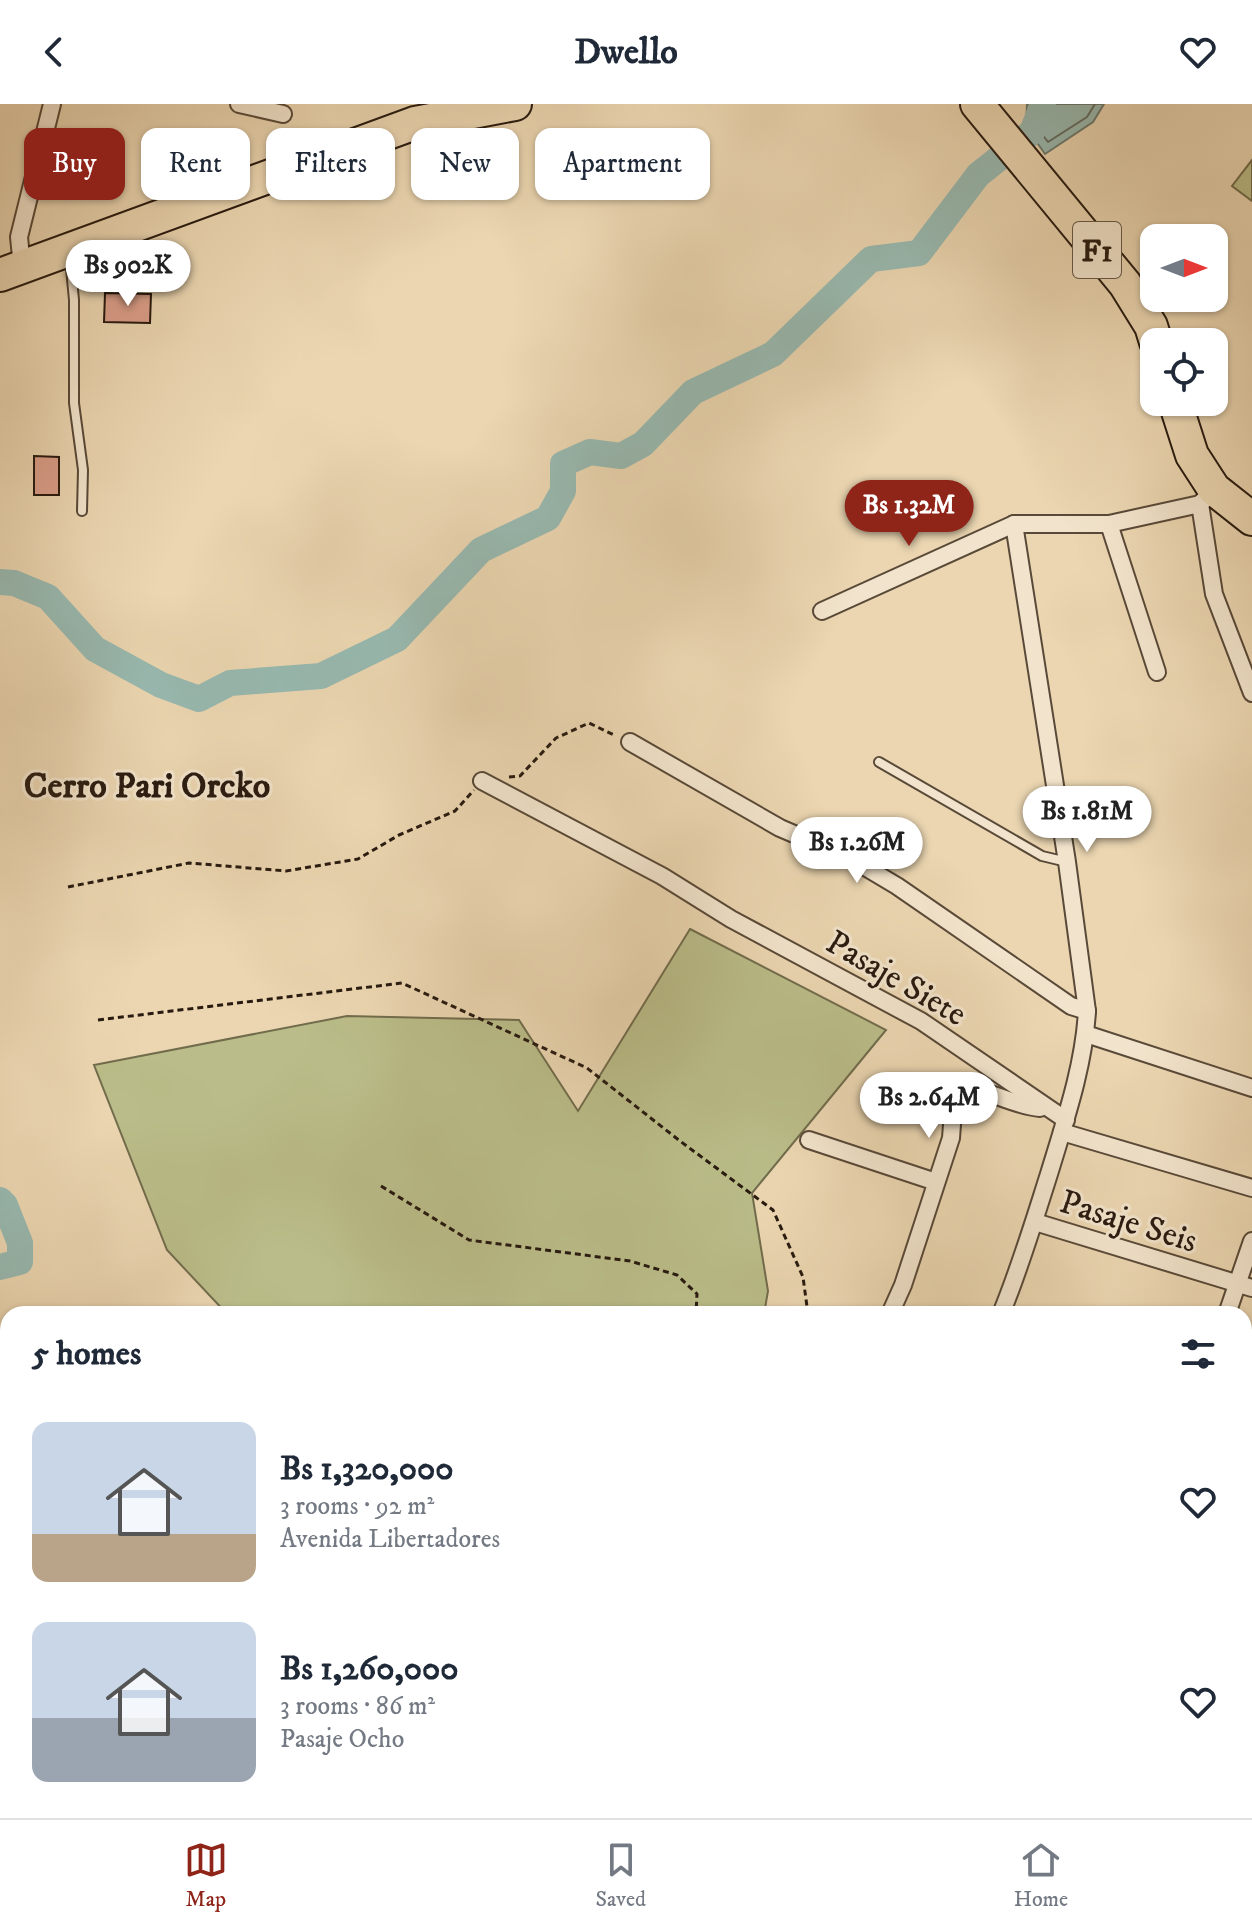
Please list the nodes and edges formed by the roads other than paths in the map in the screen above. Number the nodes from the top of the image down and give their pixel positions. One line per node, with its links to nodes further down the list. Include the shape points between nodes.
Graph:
1 (52, 104): 7 (street)
2 (239, 104): 5 (street)
3 (515, 104): 6 (highway, via 415,123)
4 (977, 104): 8 (highway, F1, via 1125,284)
5 (283, 114)
6 (70, 249): 7 (highway); 11 (lane)
7 (11, 271)
8 (1152, 328)
9 (1179, 416): 10 (highway)
10 (1207, 496): 12 (highway); 14 (street); 17 (street, via 1214,594)
11 (82, 511)
12 (1252, 519)
13 (1014, 524): 14 (street); 15 (street); 21 (street)
14 (1109, 524): 16 (street)
15 (822, 611)
16 (1157, 672)
17 (1252, 693)
18 (630, 742): 22 (street, via 780,828 850,858 1071,1006)
19 (879, 762): 21 (lane, via 1042,856)
20 (482, 781): 25 (street, Pasaje Siete, via 921,1021)
21 (1067, 862): 22 (street)
22 (1087, 1011): 23 (street)
23 (1086, 1034): 24 (street); 26 (street)
24 (1252, 1088)
25 (1046, 1108): 26 (street, Pasaje Siete); 28 (street, via 972,1088 958,1090 951,1138)
26 (1064, 1126): 29 (street, Pasaje Siete); 30 (street)
27 (809, 1140): 28 (street)
28 (936, 1182): 33 (street)
29 (1252, 1188)
30 (1035, 1222): 32 (street, Pasaje Seis); 34 (street)
31 (1252, 1241): 32 (street)
32 (1245, 1286): 35 (street)
33 (894, 1306)
34 (1008, 1306)
35 (1232, 1306)

